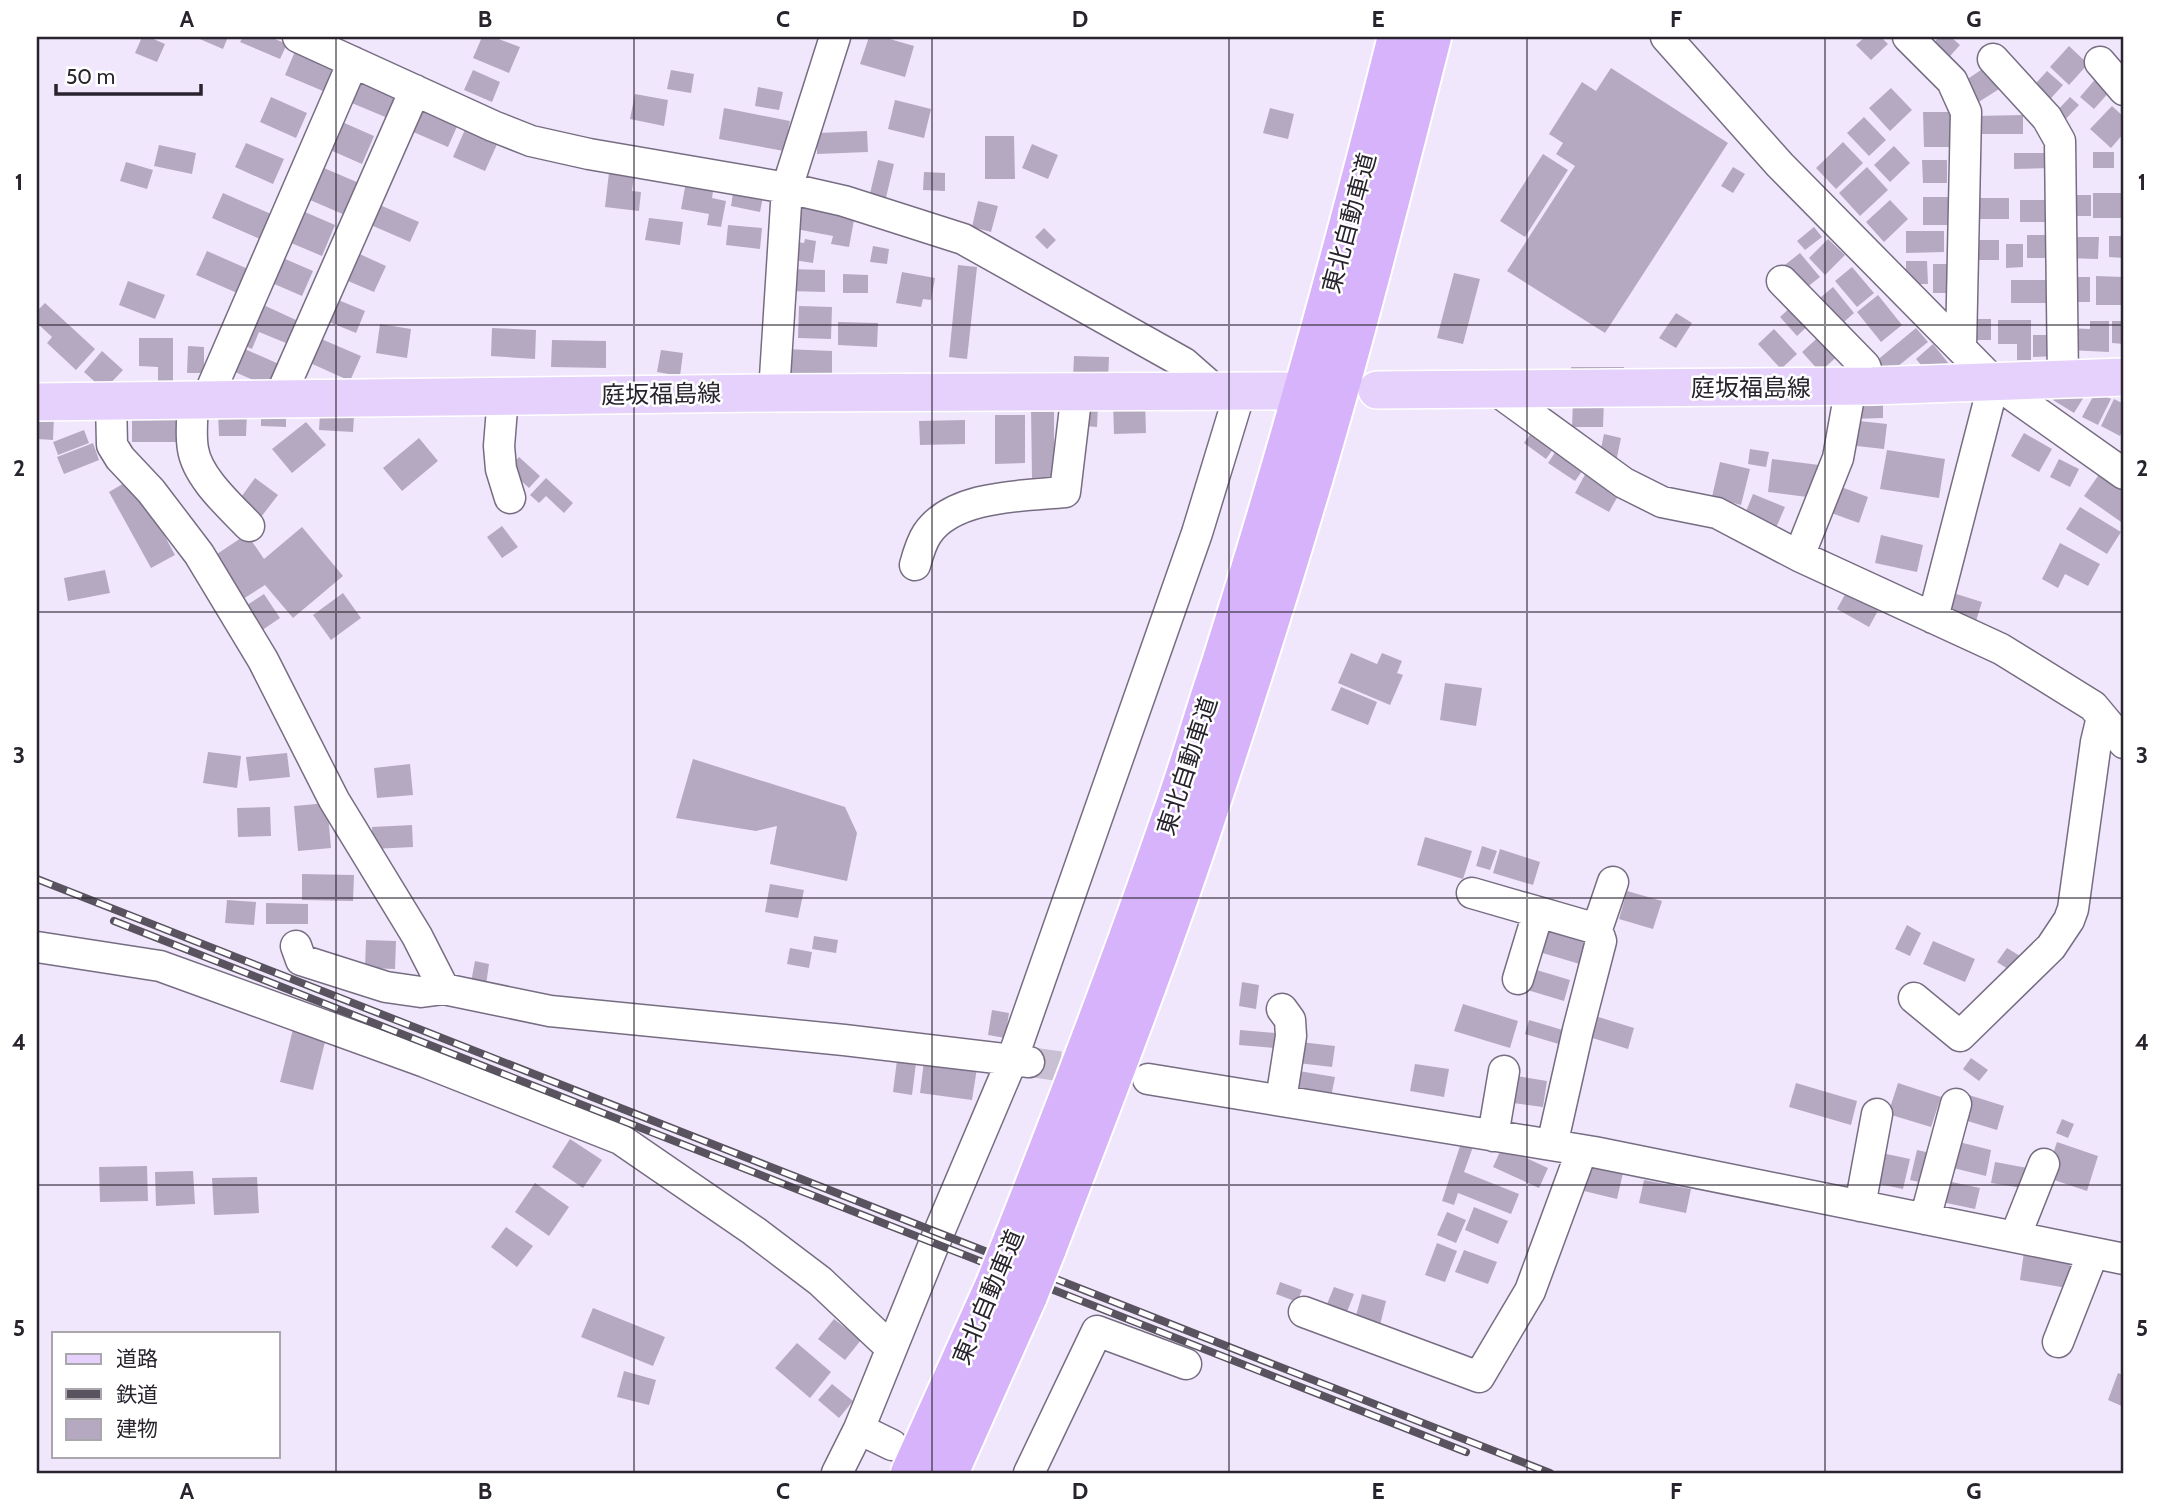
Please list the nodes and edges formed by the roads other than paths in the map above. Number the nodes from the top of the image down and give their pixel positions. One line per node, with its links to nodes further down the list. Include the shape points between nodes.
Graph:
1 (298, 37): 8 (street)
2 (835, 37): 12 (street)
3 (1397, 37): 61 (highway, 東北自動車道, via 1297,414 1176,802 1091,1043)
4 (1432, 37): 61 (highway, 東北自動車道, via 1332,414 1193,853 1123,1050)
5 (1666, 37): 14 (street, via 1780,165)
6 (1908, 37): 14 (street, via 1952,81 1966,113)
7 (1993, 59): 16 (street, via 2047,118 2060,141)
8 (353, 62): 10 (street); 26 (street)
9 (2100, 62): 11 (street)
10 (415, 90): 12 (street, via 531,141); 27 (street)
11 (2124, 90)
12 (787, 188): 23 (street, via 963,239); 24 (street)
13 (1782, 281): 18 (street, via 1865,366)
14 (1961, 348): 17 (street)
15 (2124, 377): 16 (main road, 庭坂福島線)
16 (2063, 379): 17 (main road, 庭坂福島線)
17 (1994, 382): 18 (main road, 庭坂福島線); 30 (street); 35 (street)
18 (1862, 386): 19 (main road, 庭坂福島線); 33 (street)
19 (1493, 388): 20 (main road, 庭坂福島線); 33 (street, via 1624,483 1662,502 1717,513)
20 (1377, 390)
21 (1077, 391): 23 (main road, 庭坂福島線); 24 (main road, 庭坂福島線); 34 (street, via 1065,492 964,506 928,533)
22 (1285, 391): 23 (main road, 庭坂福島線)
23 (1228, 392): 48 (street, via 1197,533)
24 (774, 393): 25 (main road, 庭坂福島線)
25 (503, 396): 27 (main road, 庭坂福島線); 31 (street, via 499,446)
26 (200, 399): 27 (main road, 庭坂福島線); 28 (main road, 庭坂福島線); 32 (street, via 193,449 199,466)
27 (279, 399)
28 (111, 401): 29 (main road, 庭坂福島線); 45 (street, via 112,445 206,566 263,660 334,800)
29 (37, 402)
30 (2124, 474)
31 (510, 498)
32 (249, 526)
33 (1799, 556): 35 (street)
34 (915, 565)
35 (1933, 618): 36 (street, via 2001,649 2093,706)
36 (2102, 717): 37 (street); 46 (street, via 2073,909 2063,931 1961,1036)
37 (2124, 743)
38 (1614, 882): 41 (street)
39 (1472, 892): 40 (street)
40 (1538, 913): 41 (street); 44 (street)
41 (1597, 929): 55 (street, via 1601,941)
42 (296, 946): 45 (street, via 301,960 386,987 421,992)
43 (37, 947): 67 (street, via 160,966 620,1139 820,1281)
44 (1518, 979)
45 (444, 989): 48 (street, via 551,1011)
46 (1914, 998)
47 (1282, 1009): 51 (street, via 1290,1020 1291,1035)
48 (1021, 1061): 67 (street)
49 (1504, 1071): 54 (street)
50 (1148, 1079): 51 (street)
51 (1281, 1100): 54 (street)
52 (1956, 1104): 59 (street)
53 (1877, 1114): 58 (street)
54 (1493, 1136): 55 (street)
55 (1552, 1145): 56 (street)
56 (1582, 1150): 58 (street); 65 (street, via 1530,1291 1479,1377)
57 (2044, 1164): 60 (street)
58 (1860, 1206): 59 (street)
59 (1924, 1219): 60 (street)
60 (2015, 1237): 62 (street)
61 (1030, 1245): 64 (highway, 東北自動車道, bridge)
62 (2093, 1253): 63 (street); 66 (street)
63 (2124, 1259)
64 (1011, 1290): 70 (highway, 東北自動車道); 72 (highway, 東北自動車道)
65 (1304, 1312)
66 (2058, 1342)
67 (891, 1348): 69 (street)
68 (1186, 1364): 73 (street, via 1097,1331)
69 (859, 1429): 70 (street); 71 (street)
70 (901, 1459)
71 (837, 1473)
72 (949, 1473)
73 (1029, 1473)

